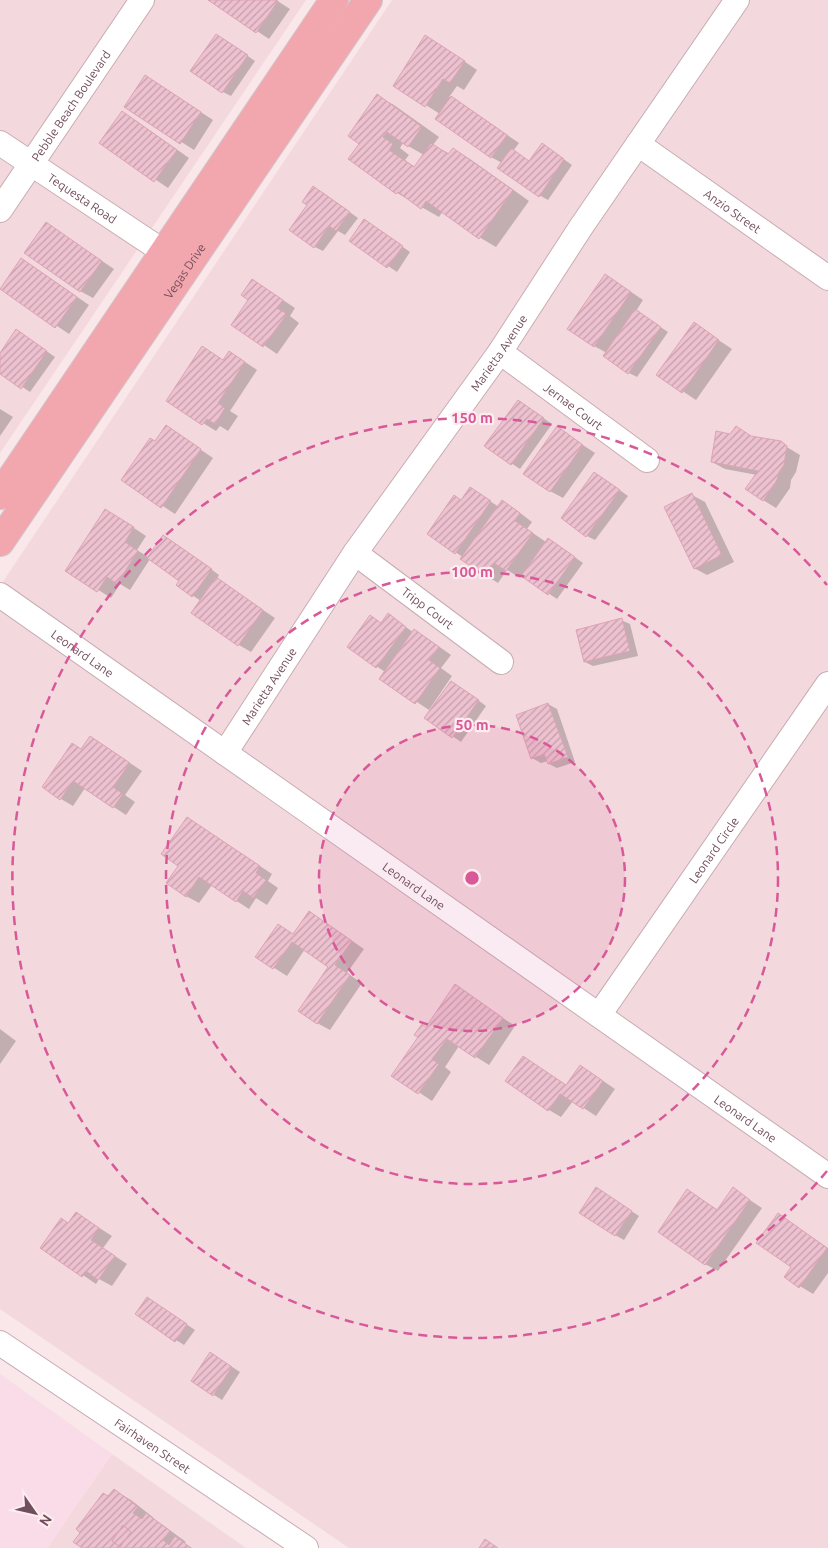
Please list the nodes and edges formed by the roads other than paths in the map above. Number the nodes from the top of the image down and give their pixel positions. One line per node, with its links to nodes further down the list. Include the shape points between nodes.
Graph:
1 (142, 0): 9 (street, Pebble Beach Boulevard)
2 (334, 0): 5 (main road)
3 (368, 0): 6 (main road, Vegas Drive)
4 (737, 0): 8 (street, Marietta Avenue)
5 (263, 106): 6 (main road); 10 (main road)
6 (286, 121): 11 (main road, Vegas Drive)
7 (0, 143): 9 (street, Tequesta Road)
8 (638, 144): 14 (street, Anzio Street); 15 (street, Marietta Avenue)
9 (32, 164): 12 (street, Pebble Beach Boulevard); 13 (street, Tequesta Road)
10 (215, 177): 11 (main road); 13 (main road)
11 (238, 192): 18 (main road, Vegas Drive)
12 (0, 210)
13 (164, 252): 17 (main road)
14 (828, 278)
15 (500, 352): 16 (street, Jernae Court); 19 (street, Marietta Avenue)
16 (647, 460)
17 (0, 495)
18 (0, 542)
19 (355, 553): 21 (street, Tripp Court); 23 (street, Marietta Avenue)
20 (0, 595): 23 (street, Leonard Lane)
21 (502, 662)
22 (828, 684): 24 (street, Leonard Circle)
23 (225, 753): 24 (street, Leonard Lane)
24 (599, 1015): 25 (street, Leonard Lane)
25 (828, 1176)
26 (0, 1343): 27 (street, Fairhaven Street)
27 (306, 1548)

